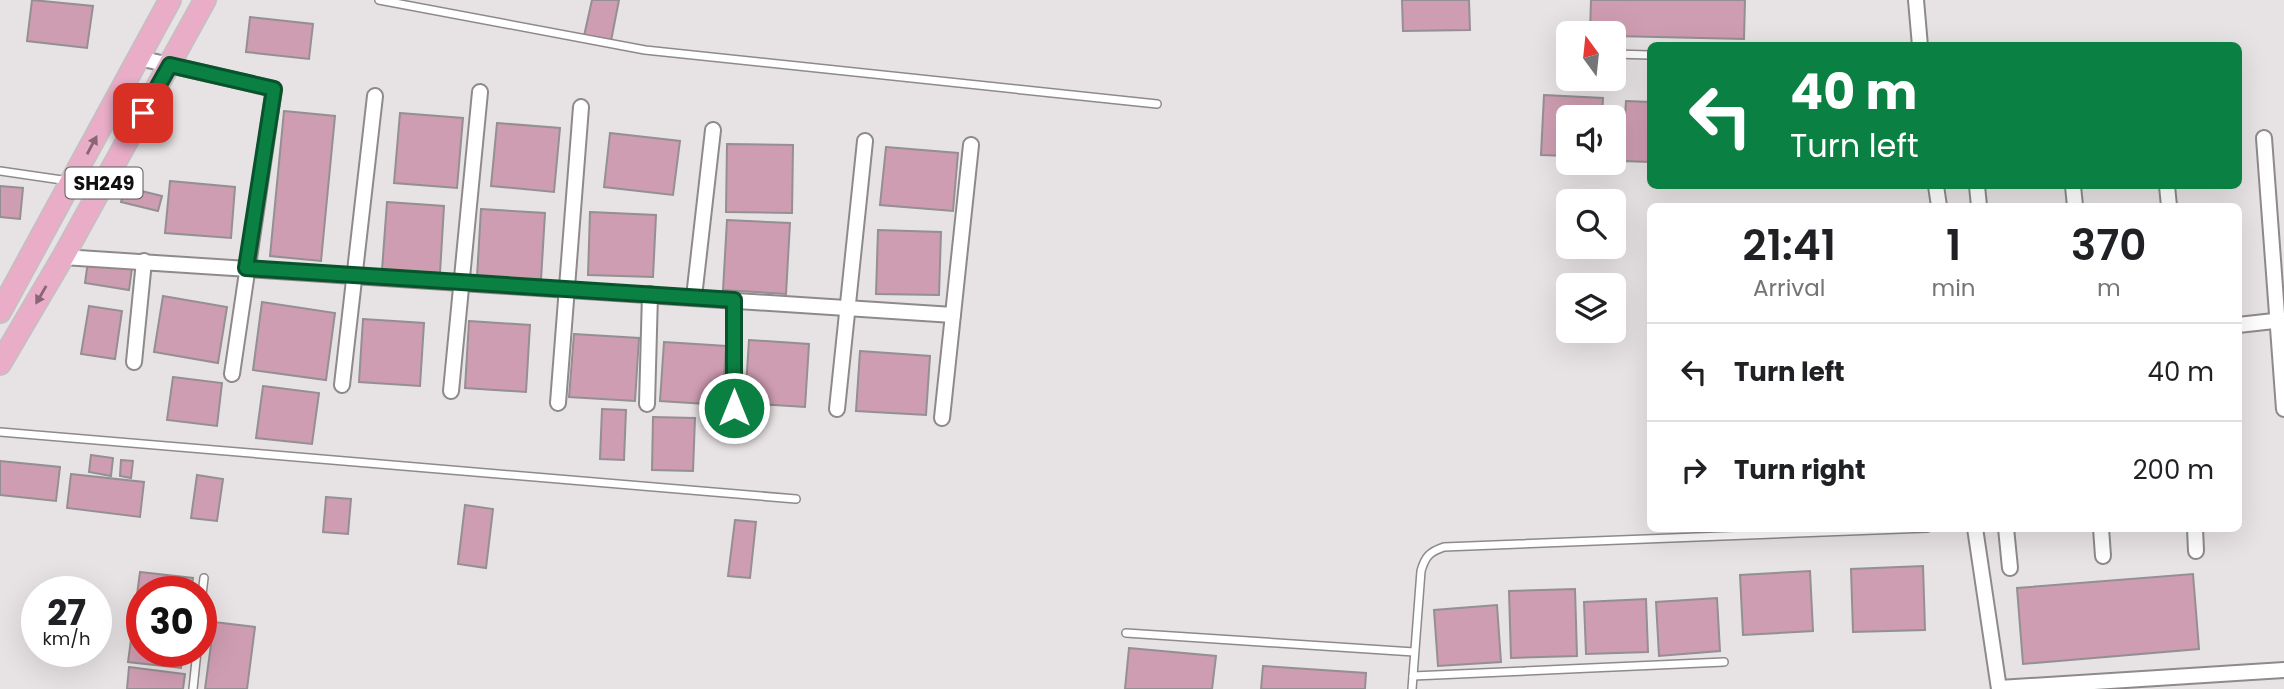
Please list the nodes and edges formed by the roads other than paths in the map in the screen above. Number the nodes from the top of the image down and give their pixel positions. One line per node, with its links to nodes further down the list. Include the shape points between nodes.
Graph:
1 (170, 0): 8 (main road)
2 (205, 0): 9 (main road, SH249)
3 (379, 0): 12 (lane, via 645,50)
4 (1916, 0): 5 (street)
5 (1920, 42)
6 (1626, 54): 7 (lane)
7 (1647, 55)
8 (139, 58): 9 (street); 19 (main road, one-way to 8)
9 (170, 65): 20 (main road, SH249); 22 (street, via 274,89)
10 (480, 92): 24 (street)
11 (375, 96): 23 (street)
12 (1157, 104)
13 (581, 107): 25 (street)
14 (713, 130): 27 (street)
15 (2264, 138): 32 (street)
16 (865, 141): 29 (street)
17 (971, 145): 31 (street)
18 (0, 171): 19 (lane)
19 (72, 182): 30 (main road)
20 (63, 257): 21 (street); 35 (main road, SH249, one-way to 35)
21 (144, 261): 22 (street); 34 (street)
22 (246, 268): 23 (street); 36 (street)
23 (355, 275): 24 (street); 37 (street)
24 (462, 282): 25 (street); 38 (street)
25 (567, 289): 26 (street); 39 (street)
26 (650, 294): 27 (street); 40 (street)
27 (694, 297): 28 (street)
28 (734, 300): 29 (street); 41 (street)
29 (848, 307): 31 (street); 43 (street)
30 (0, 312)
31 (953, 314): 44 (street)
32 (2280, 321): 33 (street); 42 (street)
33 (2242, 325)
34 (134, 362)
35 (0, 364)
36 (232, 374)
37 (342, 384)
38 (451, 391)
39 (558, 403)
40 (647, 404)
41 (734, 408)
42 (2284, 408)
43 (837, 409)
44 (942, 418)
45 (0, 432): 46 (lane)
46 (796, 499)
47 (1830, 532): 56 (lane, via 1444,548 1424,559)
48 (1976, 532): 63 (street)
49 (2006, 532): 54 (street)
50 (2101, 532): 53 (street)
51 (2194, 532): 52 (street)
52 (2196, 551)
53 (2103, 556)
54 (2010, 568)
55 (1126, 633): 56 (lane)
56 (1414, 652): 60 (lane)
57 (1724, 662): 60 (lane)
58 (195, 667): 61 (lane)
59 (2284, 670): 63 (street)
60 (1413, 676): 62 (lane)
61 (193, 689)
62 (1412, 689)
63 (1999, 689)

